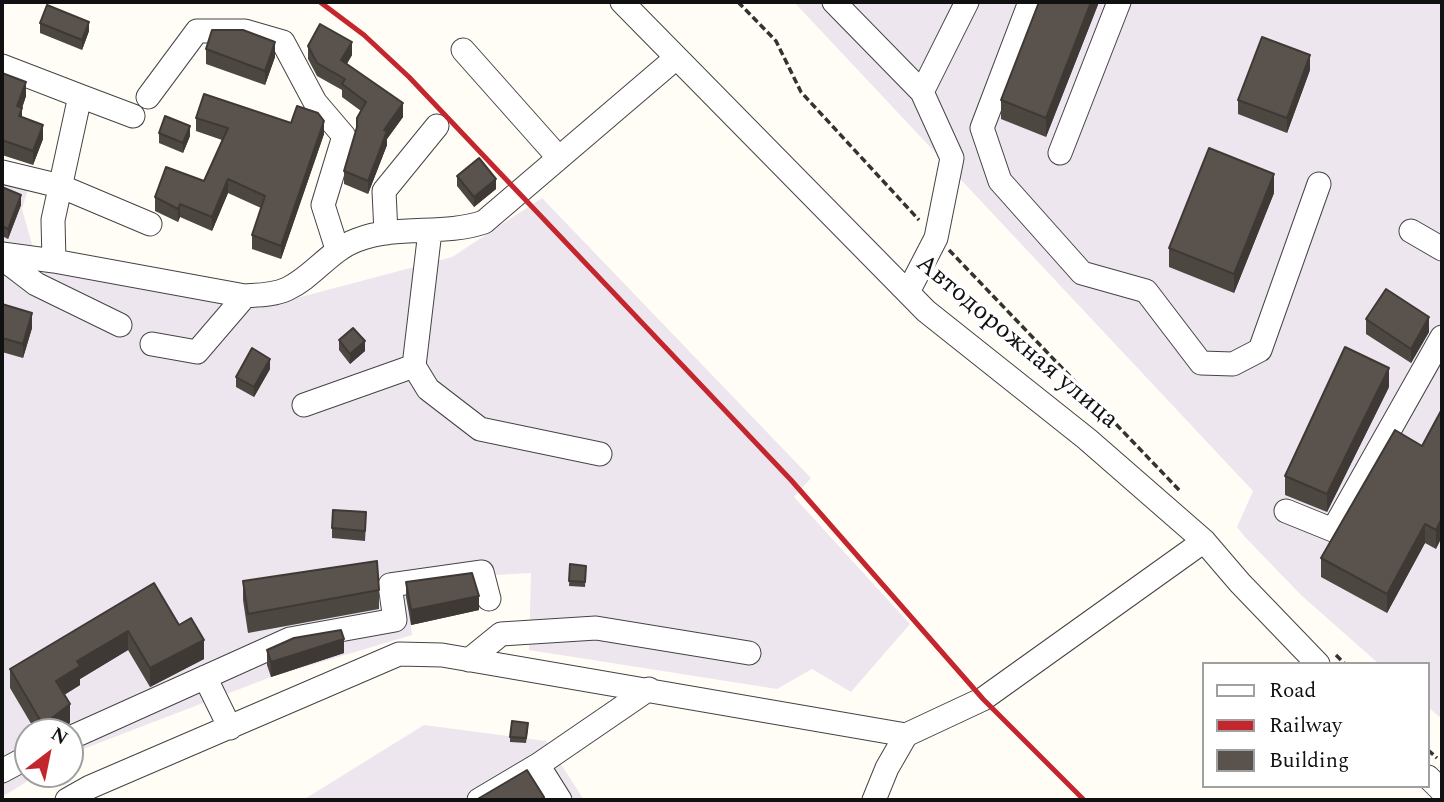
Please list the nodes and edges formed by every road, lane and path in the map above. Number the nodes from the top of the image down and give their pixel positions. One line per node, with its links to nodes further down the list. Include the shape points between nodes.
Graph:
1 (622, 2): 8 (street, Автодорожная улица)
2 (738, 2): 24 (path, via 776,41 801,92)
3 (834, 2): 10 (street)
4 (967, 2): 10 (street)
5 (1030, 2): 18 (street, via 982,128 1000,181 1082,273 1146,291 1201,363 1233,364 1261,350)
6 (1119, 2): 15 (street)
7 (463, 50): 16 (street)
8 (676, 58): 16 (street); 29 (street, Автодорожная улица)
9 (2, 66): 11 (street)
10 (922, 92): 24 (street, via 952,159)
11 (80, 96): 13 (street); 19 (street)
12 (148, 97): 25 (street, via 197,31 245,30 283,42 315,102 344,136 323,205)
13 (133, 116)
14 (437, 126): 23 (street, via 384,191)
15 (1060, 153)
16 (559, 158): 21 (street, via 485,222)
17 (2, 172): 19 (street)
18 (1319, 184)
19 (60, 187): 20 (street); 28 (street, via 53,220)
20 (150, 223)
21 (430, 231): 23 (street); 34 (street)
22 (1412, 231): 26 (street)
23 (386, 233): 25 (street)
24 (936, 238): 29 (street); 37 (path)
25 (337, 249): 30 (street, via 289,288)
26 (1442, 249)
27 (2, 256): 28 (street); 31 (street, via 36,284)
28 (54, 261): 30 (street)
29 (908, 292): 39 (street, Автодорожная улица)
30 (245, 296): 33 (street, via 197,352)
31 (120, 325)
32 (1442, 337): 38 (street, via 1333,530)
33 (152, 344)
34 (414, 366): 35 (street); 36 (street, via 428,389 480,429)
35 (304, 405)
36 (600, 454)
37 (1189, 501)
38 (1286, 511)
39 (1204, 541): 42 (street, Автодорожная улица, via 1240,583); 49 (street, via 983,699)
40 (489, 599): 45 (street, via 482,572 390,585 395,620 289,639)
41 (749, 653): 43 (street, via 596,628 502,634)
42 (1322, 654): 44 (path)
43 (469, 660): 46 (street); 47 (street, via 399,654)
44 (1340, 662)
45 (205, 677): 47 (street); 48 (street)
46 (649, 689): 49 (street); 50 (street)
47 (230, 728): 51 (street)
48 (84, 732)
49 (906, 735): 54 (street)
50 (538, 765): 52 (street); 53 (street)
51 (67, 800)
52 (479, 800)
53 (560, 800)
54 (874, 800)

